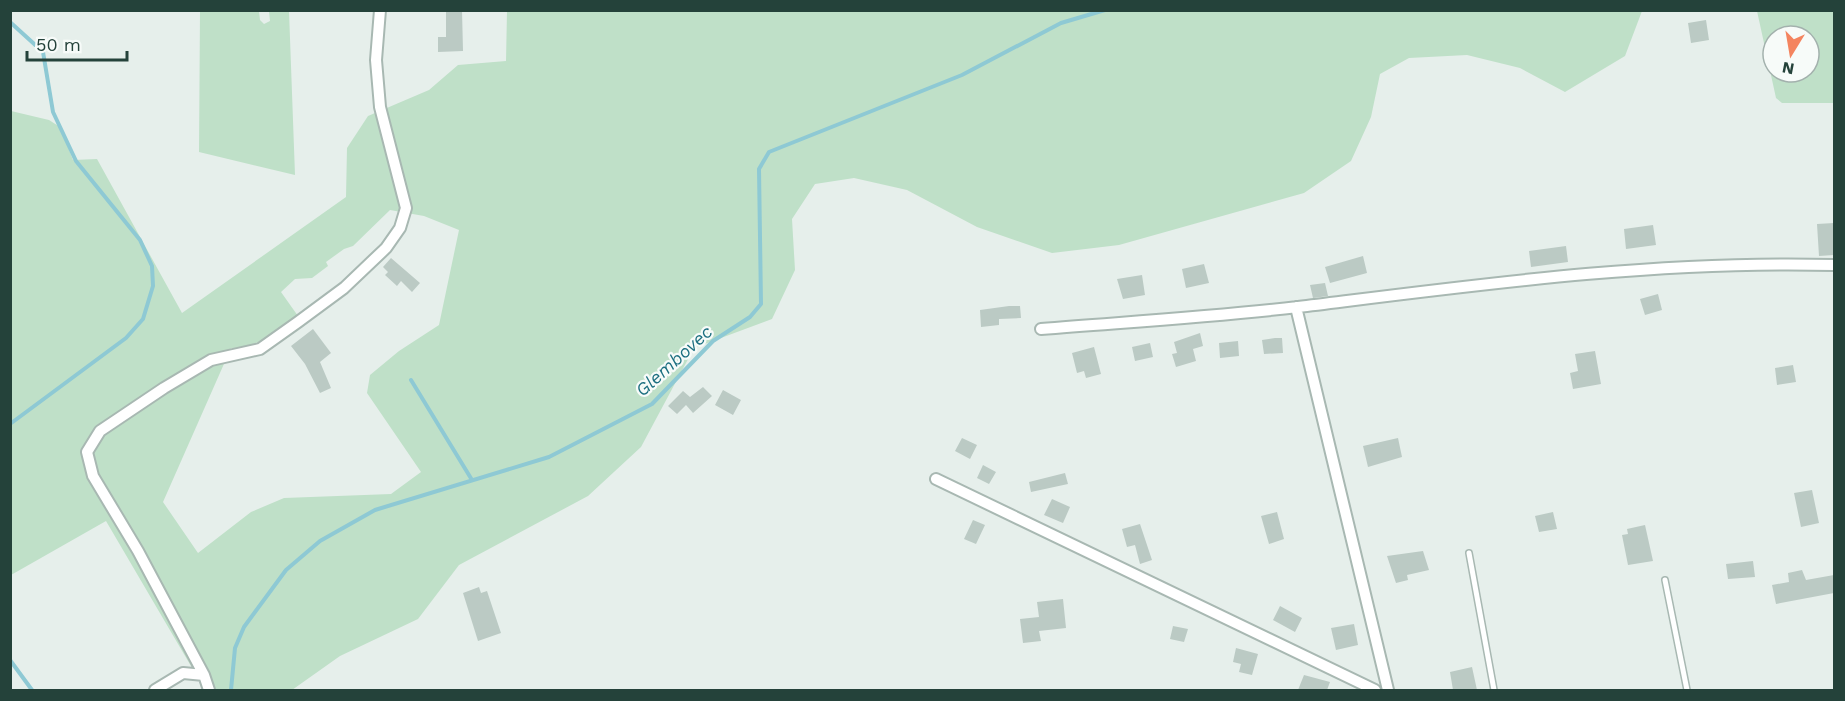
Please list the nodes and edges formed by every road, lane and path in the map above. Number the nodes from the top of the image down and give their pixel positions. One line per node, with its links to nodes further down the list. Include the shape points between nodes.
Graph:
1 (380, 10): 8 (street, via 376,60 380,107 406,208 400,228 386,248 344,288 298,322 260,349 212,360 164,388 100,431 87,452 93,476)
2 (1834, 265): 3 (street, via 1764,263 1466,284)
3 (1296, 307): 4 (street); 12 (street)
4 (1041, 329)
5 (936, 479): 11 (street)
6 (1469, 553): 13 (lane)
7 (1665, 580): 14 (lane)
8 (204, 675): 9 (street, via 183,673); 10 (street)
9 (155, 690)
10 (208, 690)
11 (1375, 690)
12 (1388, 690)
13 (1494, 690)
14 (1687, 690)

